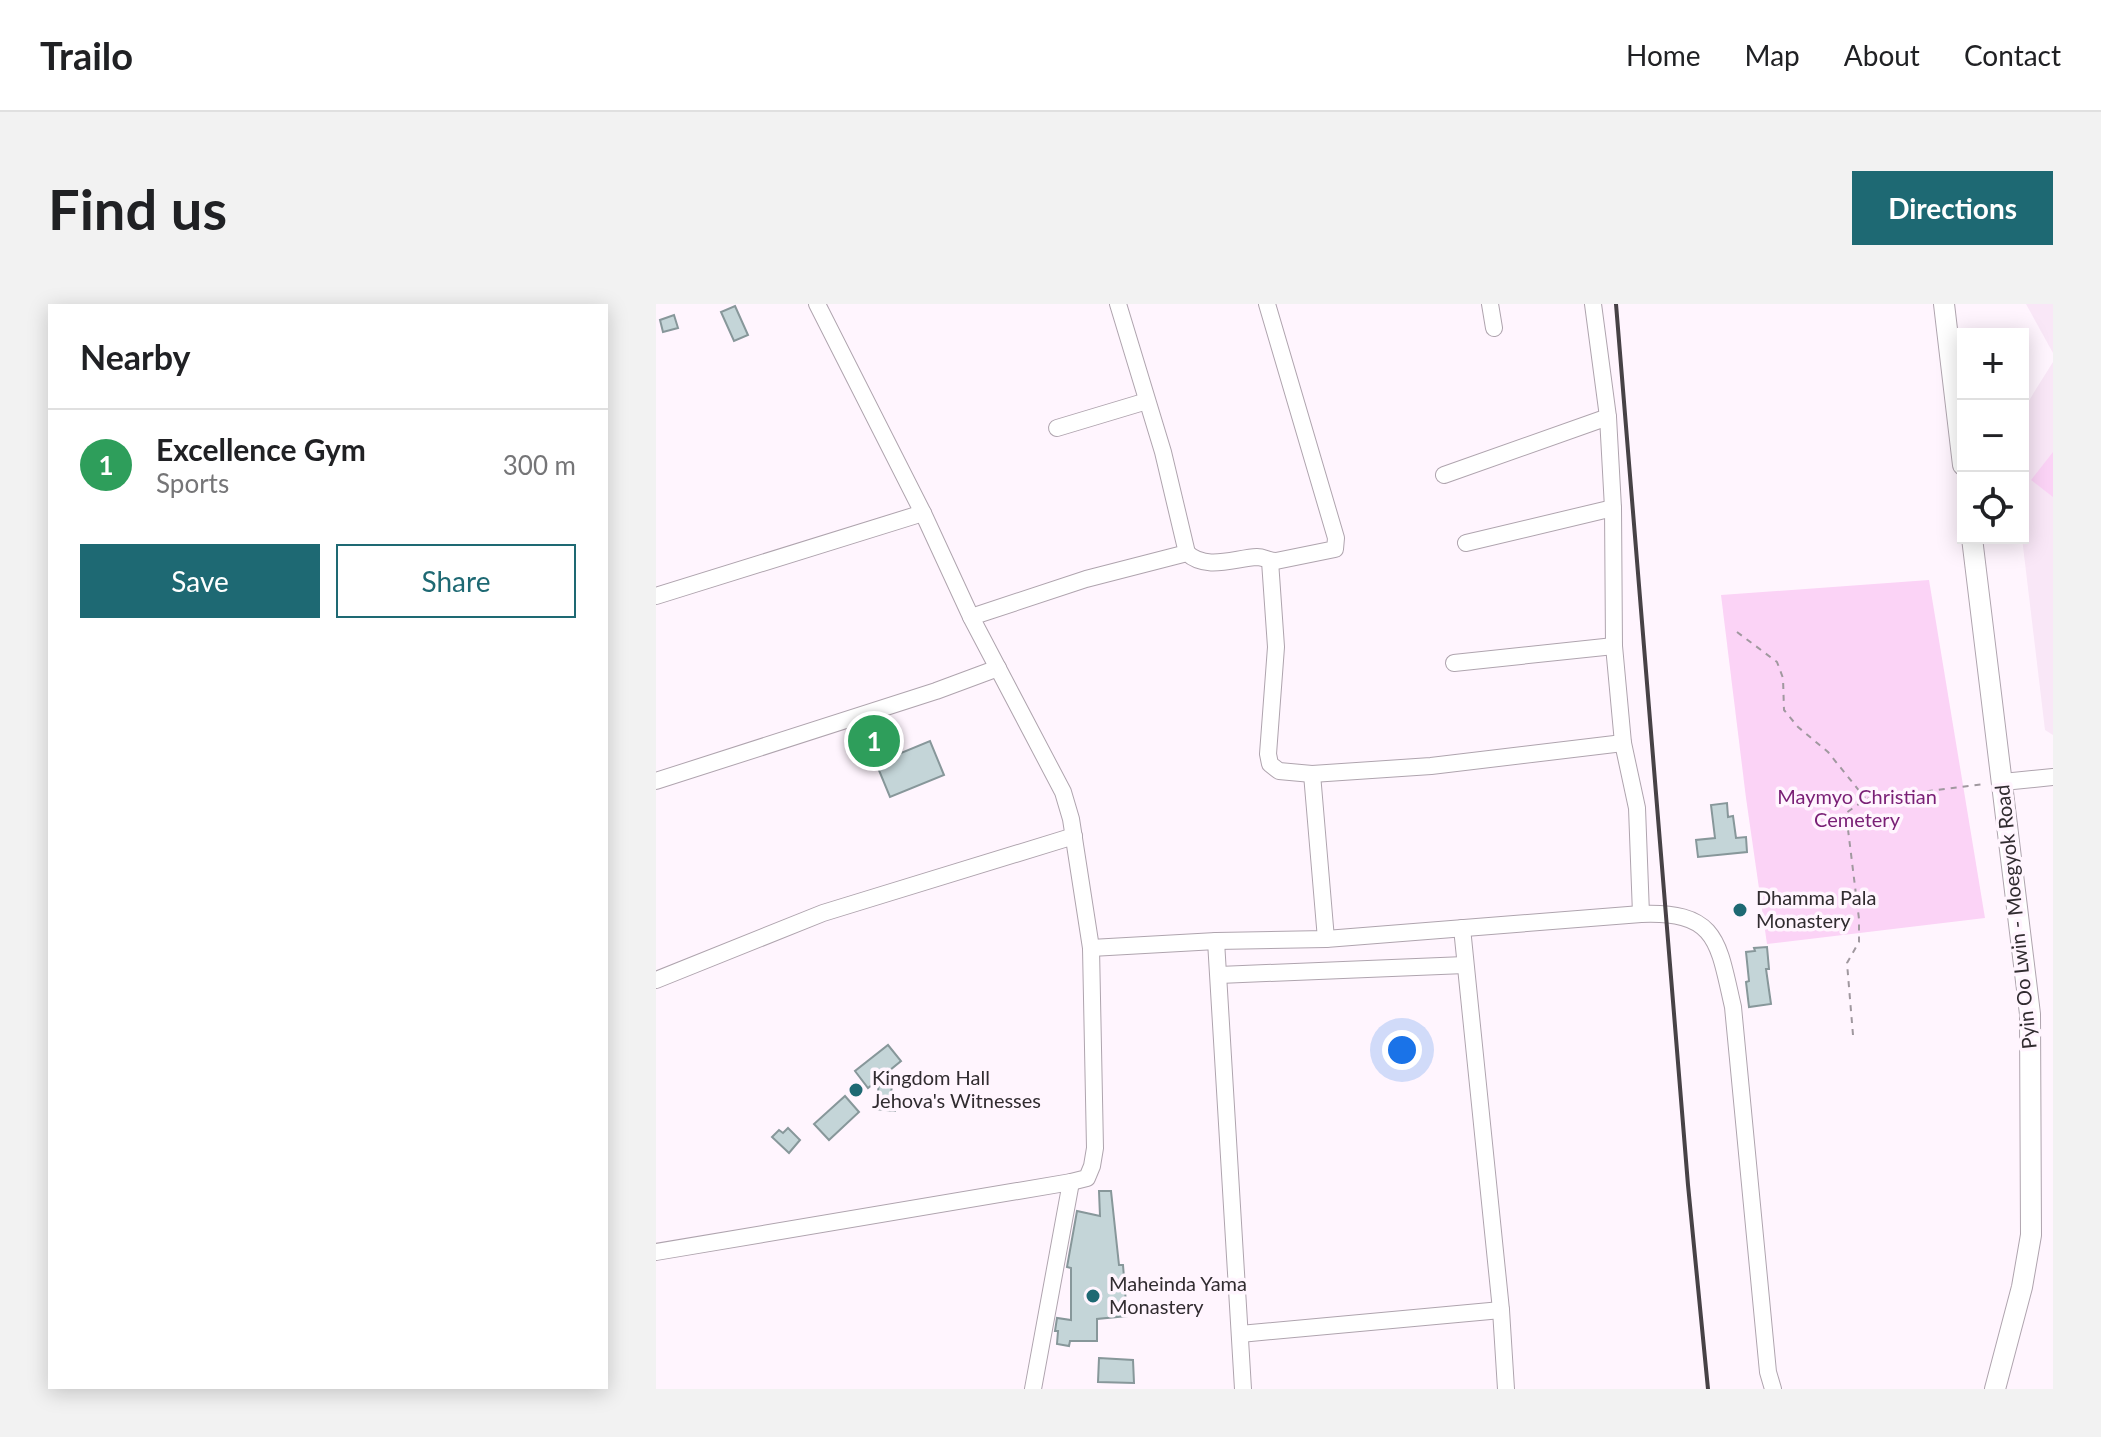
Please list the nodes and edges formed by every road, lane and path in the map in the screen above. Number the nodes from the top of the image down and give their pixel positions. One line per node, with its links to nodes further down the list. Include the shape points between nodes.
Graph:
1 (817, 304): 14 (street)
2 (1118, 304): 8 (street)
3 (1267, 304): 18 (street, via 1336,538 1335,549)
4 (1490, 304): 7 (street)
5 (1593, 304): 10 (street)
6 (1944, 304): 9 (main road)
7 (1494, 328)
8 (1147, 401): 11 (street); 17 (street)
9 (1957, 414)
10 (1608, 417): 12 (street); 13 (street)
11 (1057, 428)
12 (1444, 475)
13 (1613, 508): 15 (street); 22 (street)
14 (923, 513): 19 (street); 20 (street)
15 (1466, 543)
16 (1973, 544): 29 (main road, Pyin Oo Lwin - Moegyok Road)
17 (1187, 553): 18 (street, via 1204,561); 20 (street)
18 (1270, 561): 26 (street, via 1276,647 1268,754 1279,771)
19 (656, 596)
20 (971, 617): 24 (street)
21 (1737, 632): 30 (path, via 1777,662 1784,710)
22 (1614, 646): 23 (street); 25 (street)
23 (1454, 663)
24 (998, 668): 28 (street); 31 (street, via 1063,792)
25 (1623, 743): 26 (street); 32 (street, via 1637,808)
26 (1312, 774): 34 (street)
27 (2053, 777): 29 (street)
28 (656, 781)
29 (2003, 782): 30 (path); 49 (main road, Pyin Oo Lwin - Moegyok Road, via 2030,1014 2032,1196 2022,1287)
30 (1866, 799): 40 (path, via 1846,813 1859,919 1859,942 1847,963)
31 (1074, 836): 36 (street); 39 (street, via 823,913)
32 (1641, 914): 33 (street); 48 (street, via 1691,919 1720,949 1733,1007)
33 (1462, 928): 34 (street); 37 (street)
34 (1326, 939): 35 (street)
35 (1216, 941): 36 (street); 38 (street)
36 (1091, 948): 41 (street, via 1095,1148 1087,1178)
37 (1465, 965): 38 (street); 43 (street)
38 (1219, 975): 44 (street)
39 (656, 980)
40 (1853, 1035)
41 (1071, 1182): 42 (street); 45 (street)
42 (656, 1252)
43 (1501, 1310): 44 (street); 47 (street)
44 (1240, 1334): 46 (street)
45 (1028, 1387)
46 (1243, 1389)
47 (1506, 1389)
48 (1773, 1389)
49 (1995, 1389)

